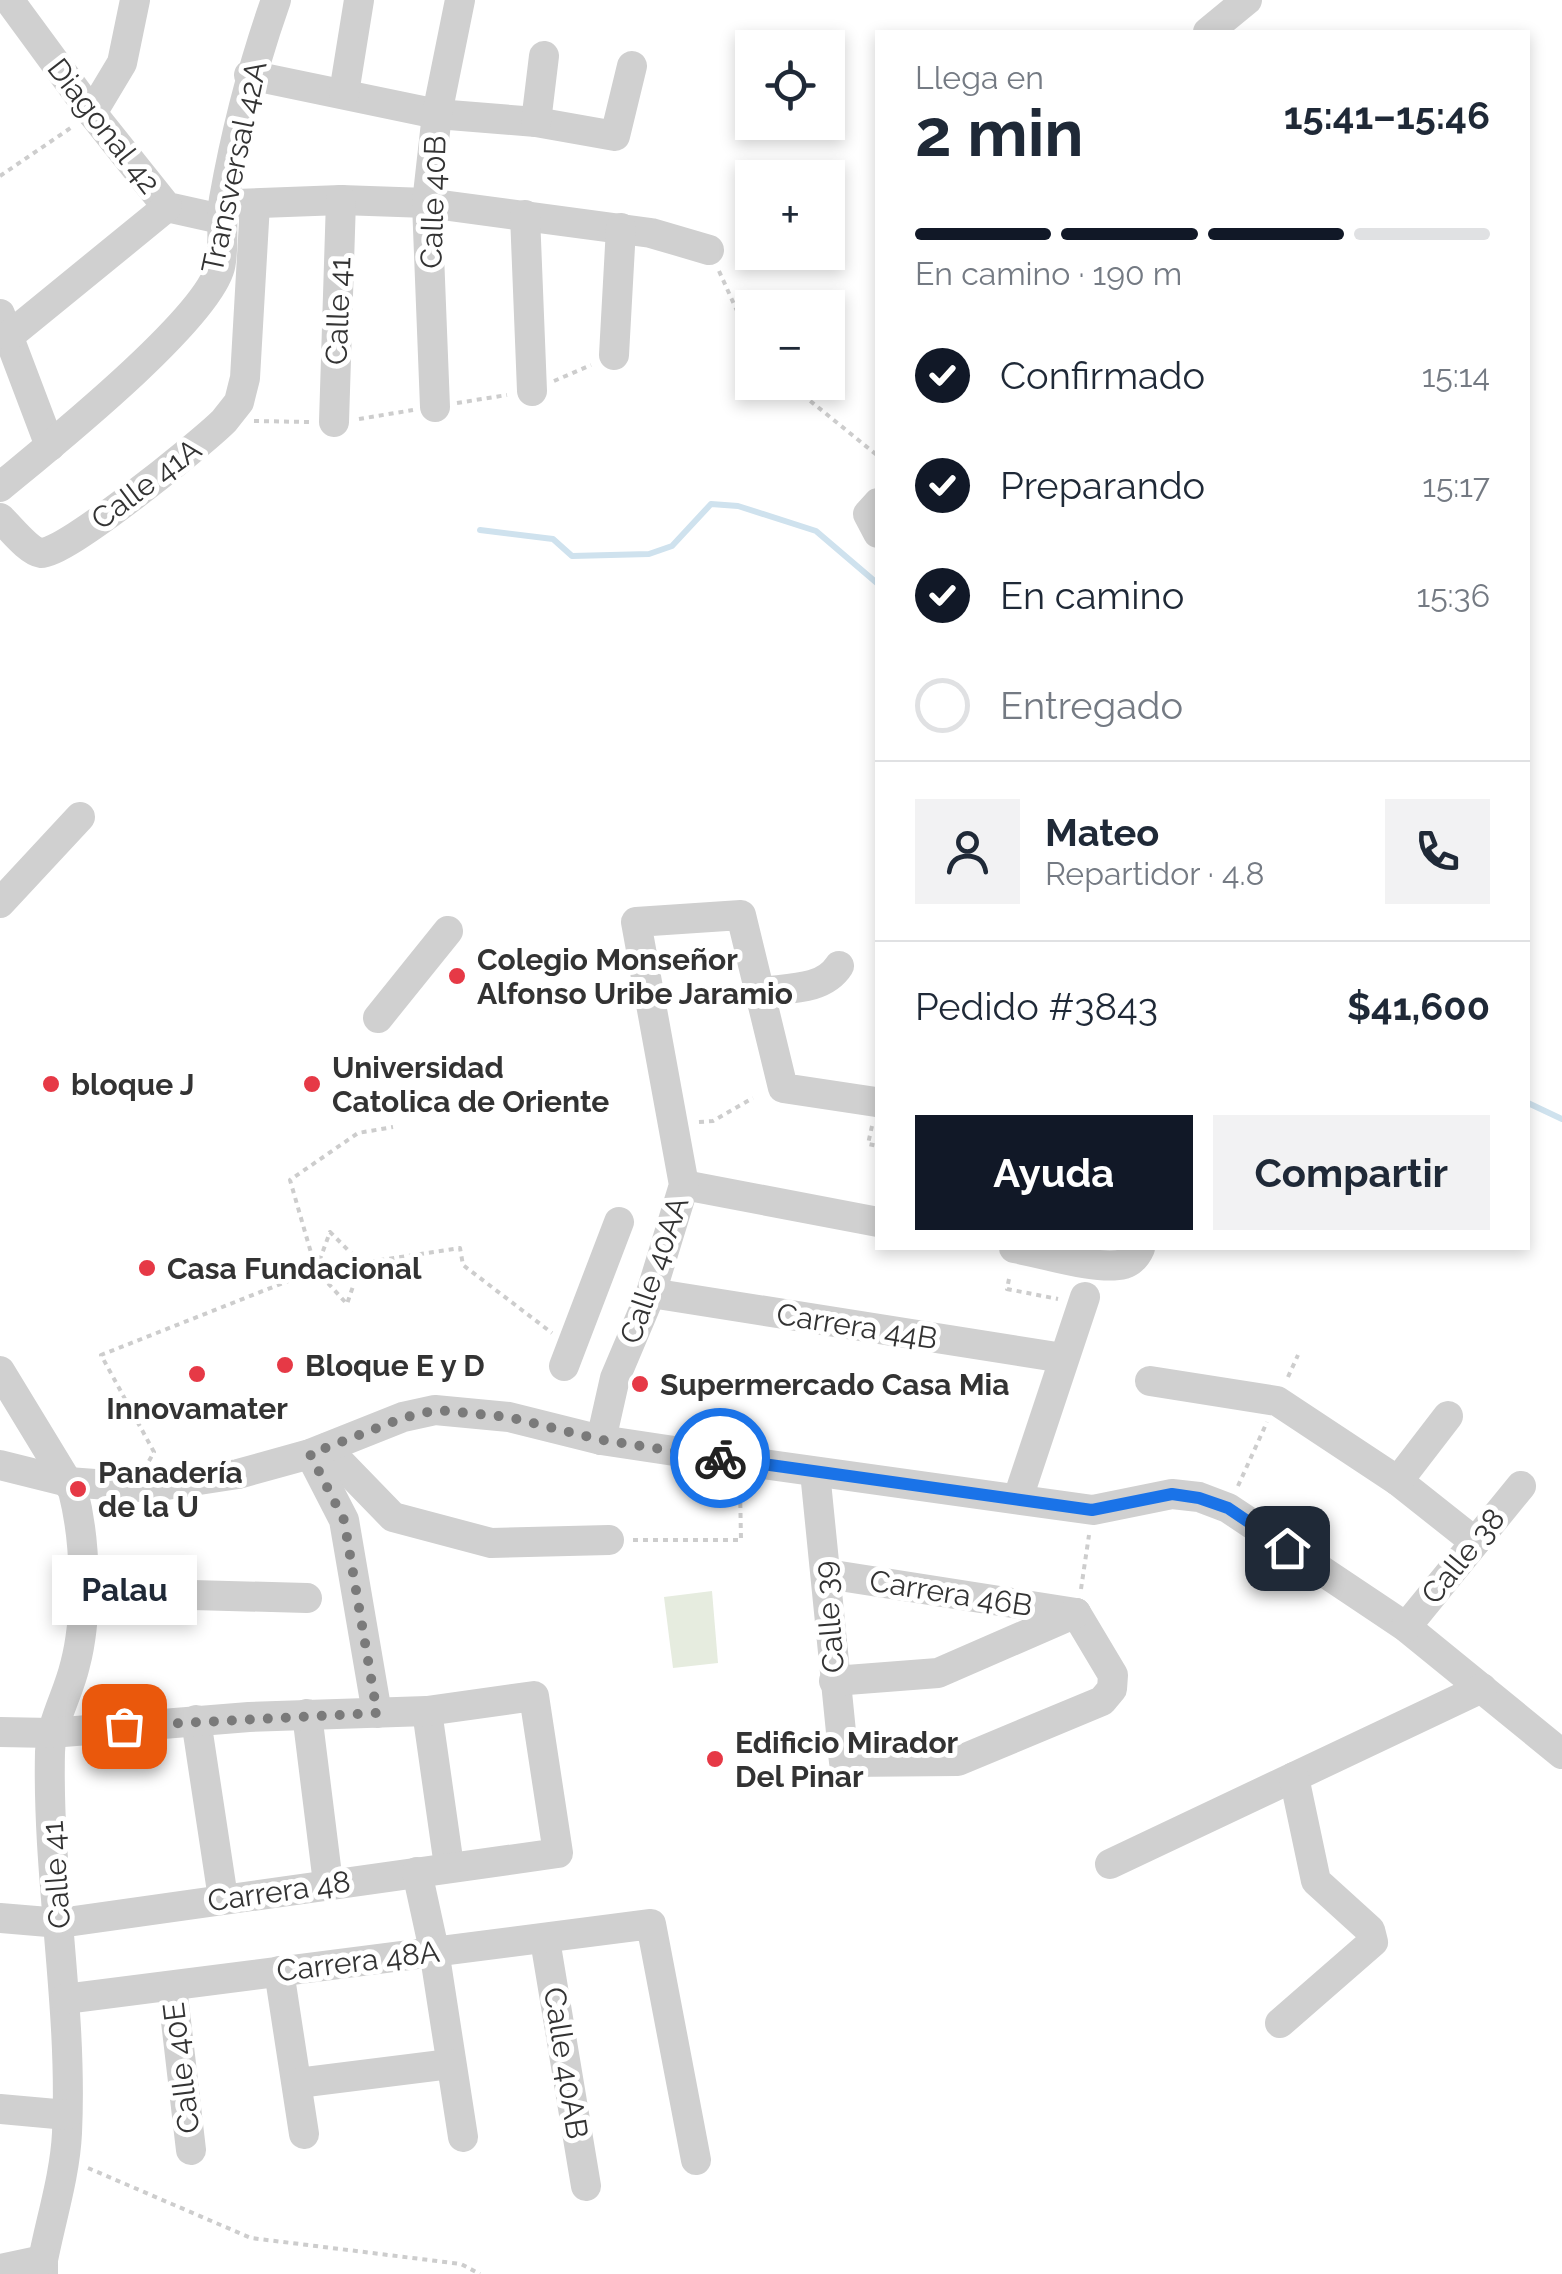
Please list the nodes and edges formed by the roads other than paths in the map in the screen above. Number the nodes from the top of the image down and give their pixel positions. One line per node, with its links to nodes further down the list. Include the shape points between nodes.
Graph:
1 (135, 0): 12 (street, via 122,63)
2 (276, 0): 10 (street, Transversal 42A)
3 (359, 0): 11 (street)
4 (460, 0): 13 (street, Calle 40B)
5 (1247, 0): 7 (street)
6 (22, 7): 12 (street, Diagonal 42)
7 (1210, 30)
8 (544, 56): 14 (street)
9 (632, 66): 14 (street, via 615,136)
10 (250, 75): 11 (street); 19 (street, Transversal 42A)
11 (344, 94): 13 (street)
12 (92, 113): 18 (street, Diagonal 42)
13 (437, 114): 14 (street); 16 (street, Calle 40B)
14 (536, 122)
15 (341, 200): 16 (street, Diagonal 42); 17 (street, Diagonal 42); 28 (street, Calle 41)
16 (427, 203): 20 (street, Diagonal 42); 27 (street, Calle 40B)
17 (255, 204): 19 (street, Diagonal 42); 26 (street, Transversal 42A)
18 (167, 207): 19 (street, Diagonal 42); 23 (street)
19 (222, 211): 29 (street, Transversal 42A, via 220,266 202,299)
20 (525, 215): 21 (street, Diagonal 42); 25 (street)
21 (621, 228): 22 (street, Diagonal 42); 24 (street)
22 (709, 250)
23 (4, 325): 29 (street)
24 (614, 354)
25 (532, 391)
26 (239, 402): 32 (street, Calle 41A, via 206,438 95,524 44,554)
27 (436, 407)
28 (334, 422)
29 (50, 446): 30 (street, Transversal 42A)
30 (0, 487)
31 (875, 506): 33 (street, via 868,514)
32 (0, 518)
33 (875, 527)
34 (80, 818): 35 (street)
35 (0, 904)
36 (448, 931): 39 (street)
37 (839, 966): 38 (street, via 822,983)
38 (760, 992): 40 (street, via 783,1088); 41 (street, Calle 40AA, via 741,915 636,922)
39 (378, 1018)
40 (875, 1102)
41 (684, 1185): 42 (street); 46 (street, Calle 40AA)
42 (875, 1221)
43 (618, 1222): 48 (street)
44 (1138, 1250): 45 (street, via 1128,1262 1096,1263)
45 (1062, 1252)
46 (651, 1293): 49 (street, Carrera 44B); 53 (street, Calle 40AA, via 615,1378)
47 (1083, 1300): 49 (street)
48 (567, 1358)
49 (1063, 1358): 60 (street)
50 (0, 1370): 57 (street, Calle 41)
51 (1150, 1381): 58 (street, via 1277,1401)
52 (1448, 1416): 58 (street)
53 (602, 1440): 54 (street, via 508,1417 436,1410); 56 (street)
54 (318, 1451): 57 (street, via 238,1474 134,1487); 61 (street, via 393,1517 491,1543); 71 (street, via 344,1520)
55 (0, 1466): 57 (street)
56 (815, 1472): 60 (street); 63 (street, Calle 39)
57 (68, 1482): 64 (street, Calle 41, via 78,1510)
58 (1398, 1482): 62 (street)
59 (1520, 1486): 62 (street, Calle 38)
60 (1018, 1498): 67 (street, via 1092,1510 1172,1494 1199,1498 1228,1508)
61 (609, 1540)
62 (1475, 1542): 67 (street, Calle 38)
63 (826, 1574): 66 (street, Carrera 46B); 68 (street, Calle 39)
64 (82, 1592): 65 (street); 75 (street, Calle 41, via 76,1664)
65 (307, 1598)
66 (1076, 1612): 68 (street, via 938,1674); 68 (street, Calle 39, via 1114,1675 1112,1689 1102,1700 958,1760 844,1762)
67 (1406, 1627): 69 (street)
68 (834, 1681)
69 (1482, 1688): 76 (street); 77 (street)
70 (426, 1710): 71 (street); 79 (street); 79 (street, Carrera 48, via 534,1696 558,1853)
71 (377, 1713): 72 (street)
72 (307, 1714): 73 (street); 81 (street)
73 (196, 1720): 75 (street); 82 (street)
74 (0, 1732): 75 (street)
75 (51, 1732): 84 (street, Calle 41)
76 (1562, 1754)
77 (1294, 1776): 78 (street); 90 (street, via 1316,1881 1370,1930 1372,1942)
78 (1110, 1864)
79 (449, 1866): 80 (street, Carrera 48)
80 (418, 1872): 81 (street, Carrera 48); 86 (street)
81 (328, 1883): 82 (street, Carrera 48)
82 (224, 1898): 84 (street, Carrera 48)
83 (0, 1918): 84 (street, Carrera 48)
84 (60, 1923): 89 (street, Calle 41)
85 (545, 1940): 86 (street, Carrera 48A); 98 (street, Carrera 48A, via 651,1924); 99 (street, Calle 40AB)
86 (434, 1950): 87 (street, Carrera 48A); 91 (street)
87 (279, 1971): 88 (street, Carrera 48A); 92 (street)
88 (172, 1987): 89 (street, Carrera 48A); 97 (street, Calle 40E)
89 (65, 1999): 94 (street, Calle 41)
90 (1280, 2023)
91 (450, 2064): 92 (street); 96 (street)
92 (298, 2083): 95 (street)
93 (0, 2109): 94 (street)
94 (67, 2116): 100 (street, Calle 41)
95 (304, 2134)
96 (463, 2137)
97 (191, 2150)
98 (696, 2160)
99 (586, 2186)
100 (43, 2267): 101 (street)
101 (0, 2269)

